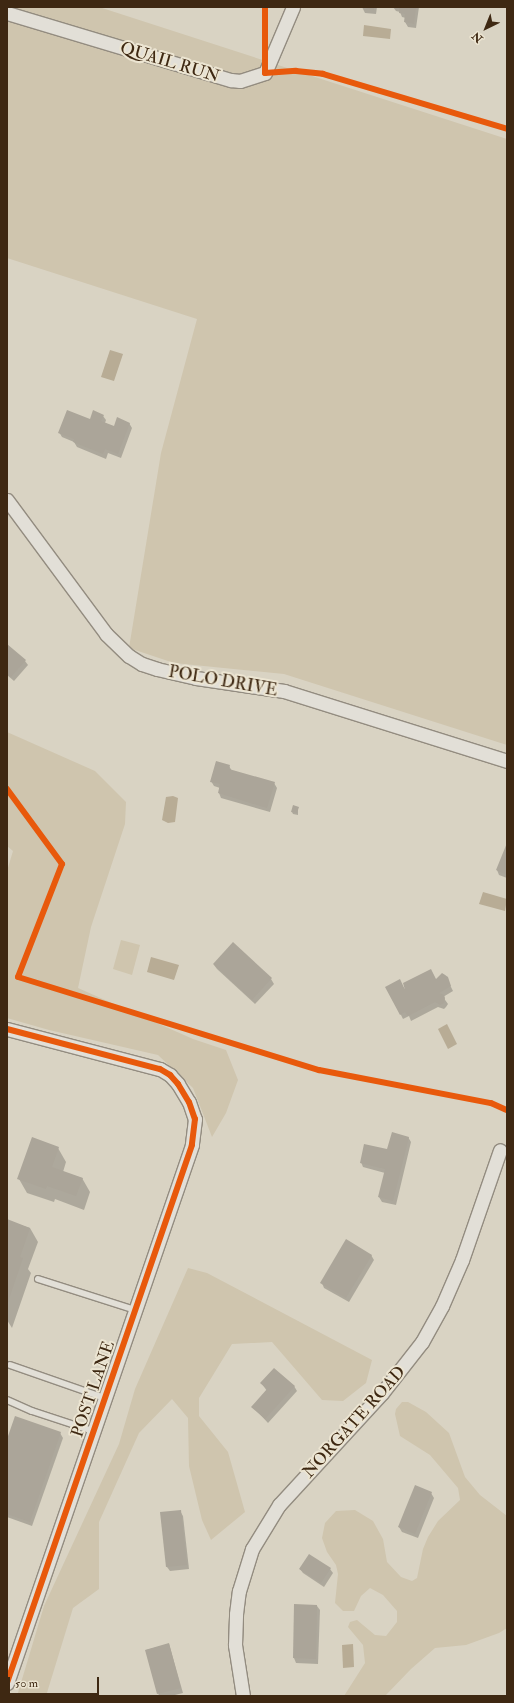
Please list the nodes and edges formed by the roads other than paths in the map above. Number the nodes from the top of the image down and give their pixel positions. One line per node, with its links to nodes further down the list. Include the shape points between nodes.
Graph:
1 (292, 7): 2 (street, QUAIL RUN, via 266,73 240,81)
2 (7, 13)
3 (7, 500): 4 (street, POLO DRIVE, via 106,634 129,656 142,664 196,678 284,691)
4 (507, 761)
5 (7, 1028): 8 (street, POST LANE, via 160,1069 178,1084 189,1102 195,1119 192,1145)
6 (500, 1150): 14 (street, NORGATE ROAD, via 462,1260 442,1306 422,1342 382,1393 279,1505 252,1549 239,1592 236,1614 235,1645)
7 (38, 1278): 8 (lane)
8 (135, 1310): 10 (street, POST LANE)
9 (10, 1364): 10 (lane)
10 (105, 1398): 12 (street, POST LANE)
11 (7, 1400): 12 (lane)
12 (93, 1431): 13 (street, POST LANE)
13 (7, 1684)
14 (243, 1696)

